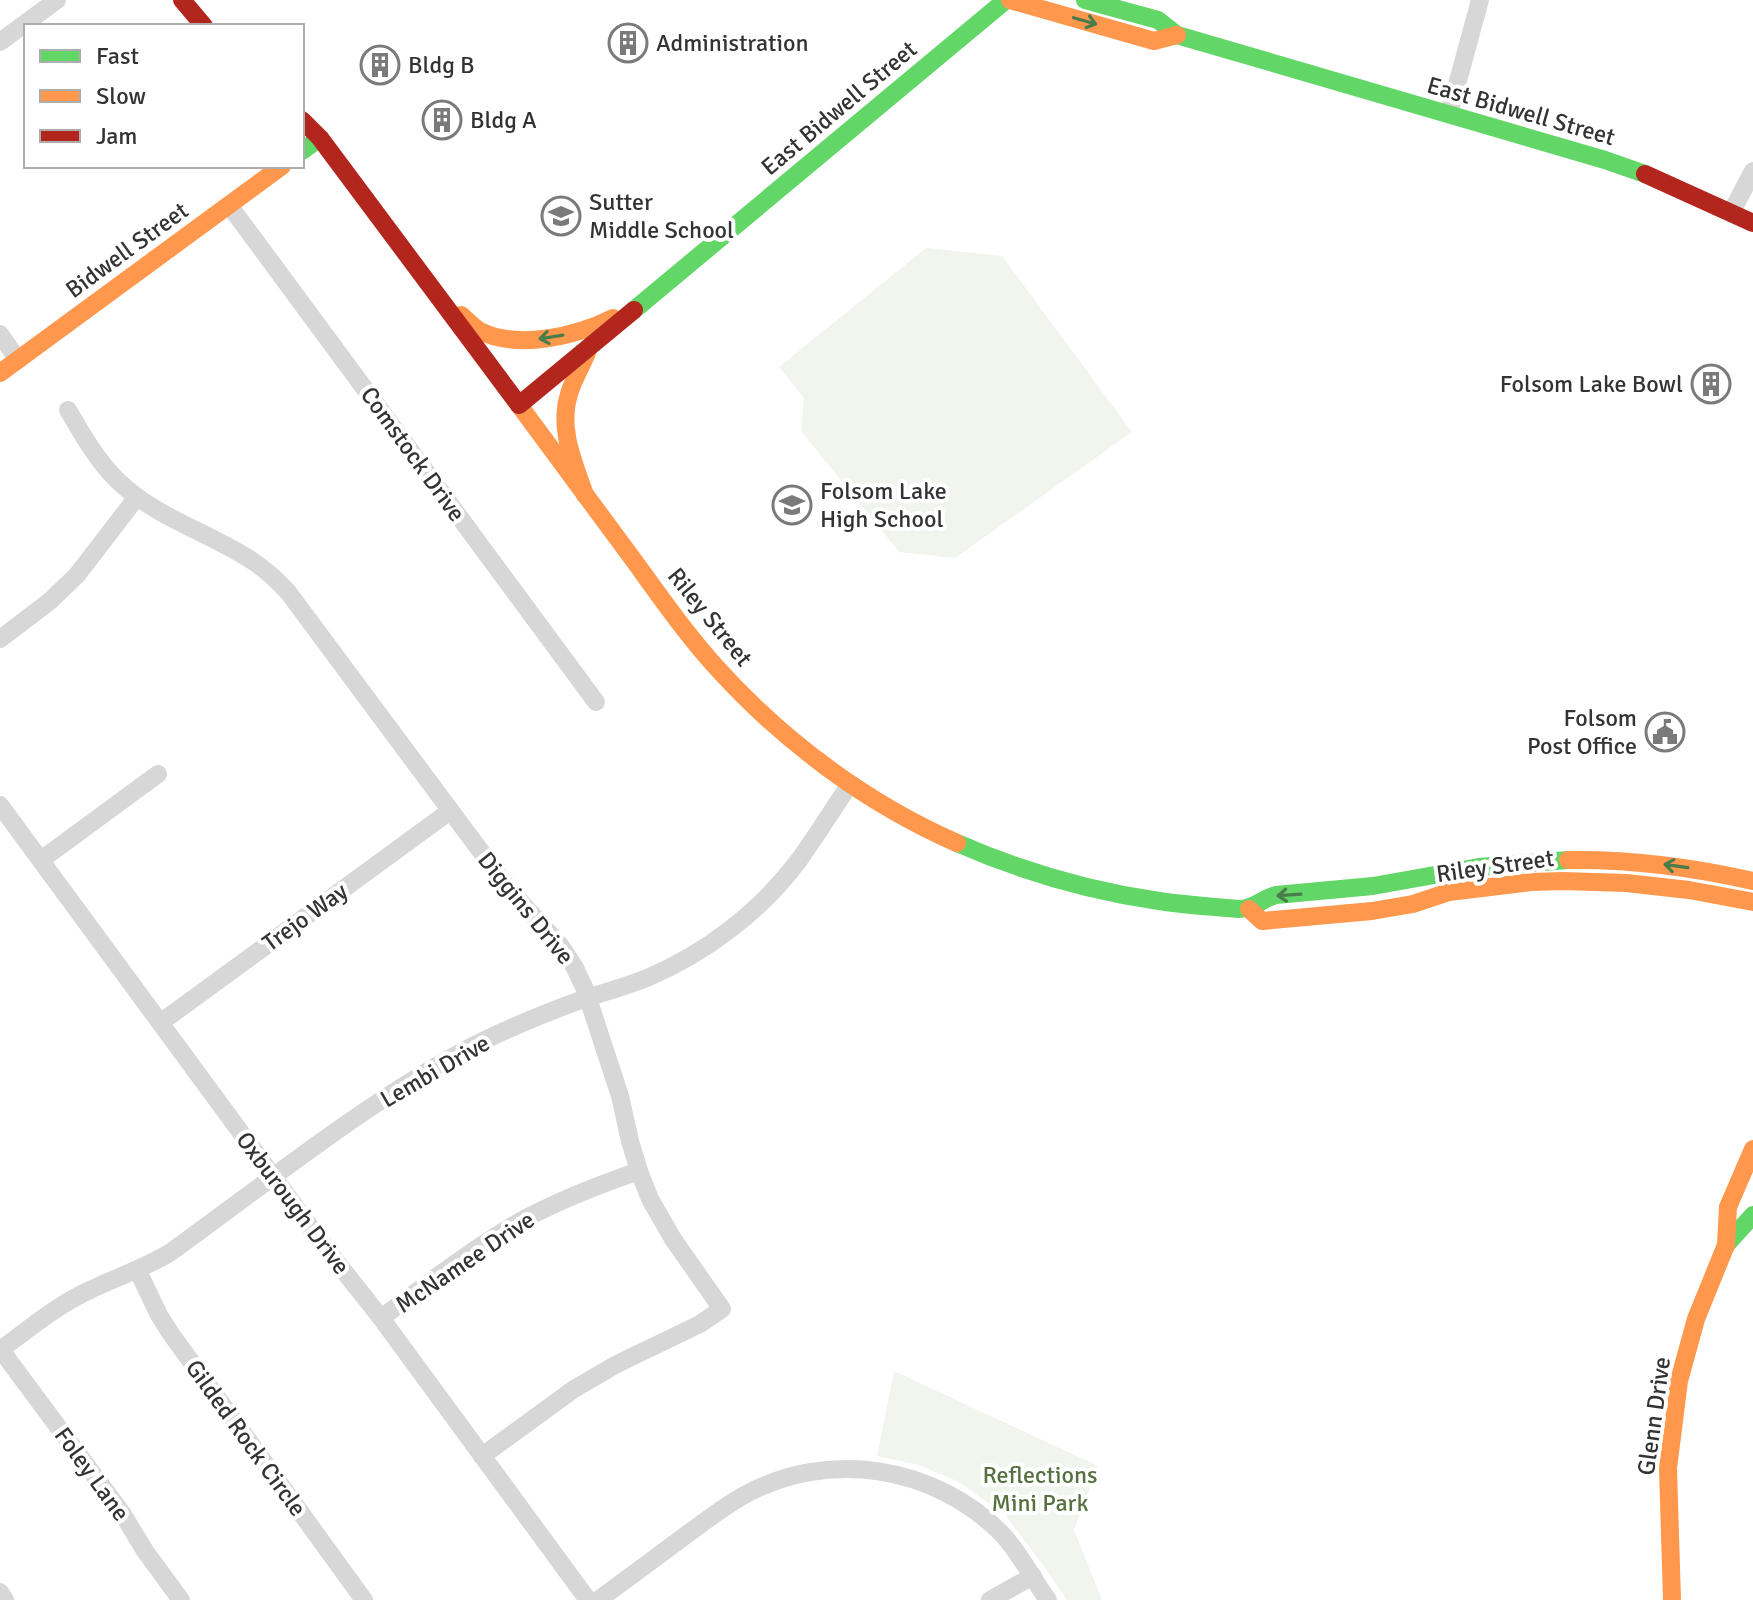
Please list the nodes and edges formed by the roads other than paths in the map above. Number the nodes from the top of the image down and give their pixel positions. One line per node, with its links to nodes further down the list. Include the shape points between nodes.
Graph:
1 (57, 0): 6 (street)
2 (182, 0): 8 (main road)
3 (1008, 0): 9 (main road, East Bidwell Street, one-way to 9, via 1154,41); 21 (main road, East Bidwell Street)
4 (1085, 0): 9 (main road, East Bidwell Street, via 1158,20)
5 (1480, 0): 11 (street)
6 (24, 24)
7 (24, 24): 10 (street)
8 (202, 24)
9 (1177, 35): 11 (main road, East Bidwell Street)
10 (0, 42)
11 (1449, 114): 18 (main road, East Bidwell Street, via 1605,160)
12 (304, 122): 13 (main road, Riley Street)
13 (320, 138): 14 (main road); 20 (main road, Riley Street)
14 (304, 150)
15 (1753, 171): 18 (street)
16 (268, 172): 17 (main road, Bidwell Street)
17 (229, 205): 24 (main road, Bidwell Street); 31 (street, Comstock Drive)
18 (1731, 213): 19 (main road, East Bidwell Street)
19 (1753, 223)
20 (428, 282): 21 (main road, one-way to 20, via 602,325 549,338 513,340 479,330); 26 (main road, Riley Street)
21 (648, 298): 23 (main road, East Bidwell Street)
22 (0, 334): 24 (street)
23 (591, 345): 26 (main road, East Bidwell Street); 28 (main road, via 567,399 564,425)
24 (18, 360): 25 (main road, Bidwell Street)
25 (0, 373)
26 (519, 405): 28 (main road, Riley Street)
27 (68, 410): 29 (street, Diggins Drive, via 106,469)
28 (585, 495): 33 (main road, Riley Street, via 719,670 767,719)
29 (137, 497): 30 (street, via 77,575); 35 (street, Diggins Drive, via 250,559 280,584)
30 (0, 639)
31 (596, 702)
32 (158, 774): 36 (street)
33 (850, 784): 40 (main road, Riley Street, via 935,833 1029,872 1178,905); 42 (street, Lembi Drive, via 798,861 746,917 683,961)
34 (0, 805): 36 (street, Oxburough Drive)
35 (450, 811): 42 (street, Diggins Drive, via 508,888 560,945); 43 (street, Trejo Way)
36 (41, 860): 43 (street, Oxburough Drive)
37 (1422, 877): 38 (main road, Riley Street, one-way to 37, via 1653,863 1577,860 1493,865); 40 (main road, Riley Street, one-way to 40, via 1268,896); 41 (main road, via 1396,895 1313,906)
38 (1753, 881)
39 (1753, 902): 41 (main road, Riley Street, via 1649,884 1560,880 1449,892 1411,905)
40 (1249, 909): 41 (main road, Riley Street, via 1262,921)
41 (1298, 919)
42 (588, 998): 45 (street, Diggins Drive); 47 (street, Lembi Drive, via 447,1060)
43 (160, 1023): 47 (street, Oxburough Drive)
44 (1753, 1149): 49 (main road, Glenn Drive, via 1728,1207)
45 (639, 1171): 51 (street, McNamee Drive, via 520,1222); 53 (street, Diggins Drive, via 665,1226 722,1309 574,1389)
46 (1753, 1176): 48 (main road)
47 (274, 1178): 50 (street, Lembi Drive); 51 (street, Oxburough Drive)
48 (1753, 1215): 49 (main road, Glenn Drive)
49 (1726, 1245): 63 (main road, Glenn Drive, via 1696,1319 1672,1425 1667,1487)
50 (138, 1271): 52 (street, Lembi Drive, via 67,1302); 58 (street, Gilded Rock Circle, via 171,1334)
51 (381, 1318): 53 (street, Oxburough Drive)
52 (0, 1350): 57 (street, Foley Lane)
53 (482, 1456): 59 (street, Oxburough Drive)
54 (1033, 1576): 60 (street, via 990,1522 944,1491 892,1473 836,1468 782,1479 741,1497); 61 (street); 62 (street)
55 (0, 1592): 56 (street)
56 (5, 1600)
57 (181, 1600)
58 (364, 1600)
59 (588, 1600)
60 (598, 1600)
61 (990, 1600)
62 (1048, 1600)
63 (1672, 1600)

